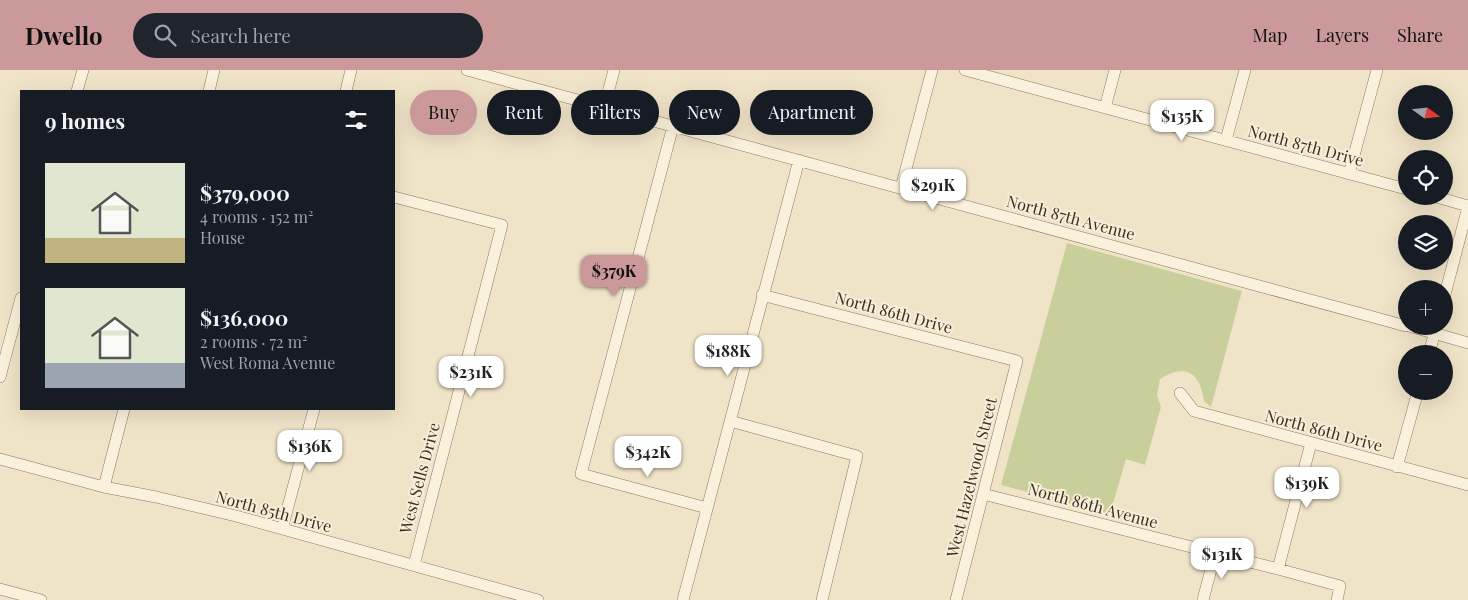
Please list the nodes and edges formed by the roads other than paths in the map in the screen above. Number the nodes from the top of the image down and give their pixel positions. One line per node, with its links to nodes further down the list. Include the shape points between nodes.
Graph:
1 (83, 70): 11 (street)
2 (214, 70): 12 (street)
3 (351, 70): 13 (street)
4 (467, 70): 15 (street, North 87th Avenue)
5 (614, 70): 14 (street)
6 (932, 70): 23 (street)
7 (965, 70): 16 (street, North 87th Drive)
8 (1115, 70): 16 (street)
9 (1245, 70): 19 (street)
10 (1377, 70): 21 (street)
11 (77, 90)
12 (209, 90)
13 (346, 90)
14 (609, 90)
15 (571, 99)
16 (1105, 108): 19 (street, North 87th Drive)
17 (670, 135): 46 (street, via 581,474)
18 (706, 135): 20 (street, North 87th Avenue)
19 (1226, 140): 21 (street, North 87th Drive)
20 (799, 160): 23 (street, North 87th Avenue); 28 (street)
21 (1349, 174): 22 (street, North 87th Drive)
22 (1398, 187)
23 (901, 188): 30 (street, North 87th Avenue)
24 (395, 197): 49 (street, West Sells Drive, via 502,226)
25 (1453, 202): 26 (street)
26 (1468, 206): 27 (street)
27 (1449, 280)
28 (762, 295): 33 (street, North 86th Drive); 39 (street)
29 (20, 302): 34 (street)
30 (1398, 324)
31 (1448, 335): 32 (street, North 87th Avenue)
32 (1468, 343)
33 (1017, 361): 45 (street, West Hazelwood Street)
34 (0, 377)
35 (1180, 393): 40 (street, North 86th Drive, via 1194,411)
36 (1416, 400): 42 (street)
37 (124, 410): 44 (street)
38 (314, 410): 47 (street)
39 (730, 421): 46 (street); 55 (street, via 857,456)
40 (1311, 443): 42 (street, North 86th Drive); 50 (street)
41 (0, 460): 44 (street, North 85th Drive)
42 (1398, 466): 43 (street, North 86th Drive)
43 (1468, 485)
44 (104, 487): 47 (street, North 85th Drive)
45 (983, 494): 48 (street, North 86th Avenue); 56 (street, West Hazelwood Street)
46 (707, 508): 54 (street)
47 (282, 529): 49 (street, North 85th Drive)
48 (1215, 554): 50 (street, North 86th Avenue); 57 (street)
49 (414, 565): 53 (street, North 85th Drive)
50 (1278, 569): 58 (street, North 86th Avenue, via 1340,586)
51 (0, 589): 52 (street)
52 (41, 600)
53 (538, 600)
54 (683, 600)
55 (822, 600)
56 (956, 600)
57 (1203, 600)
58 (1337, 600)

